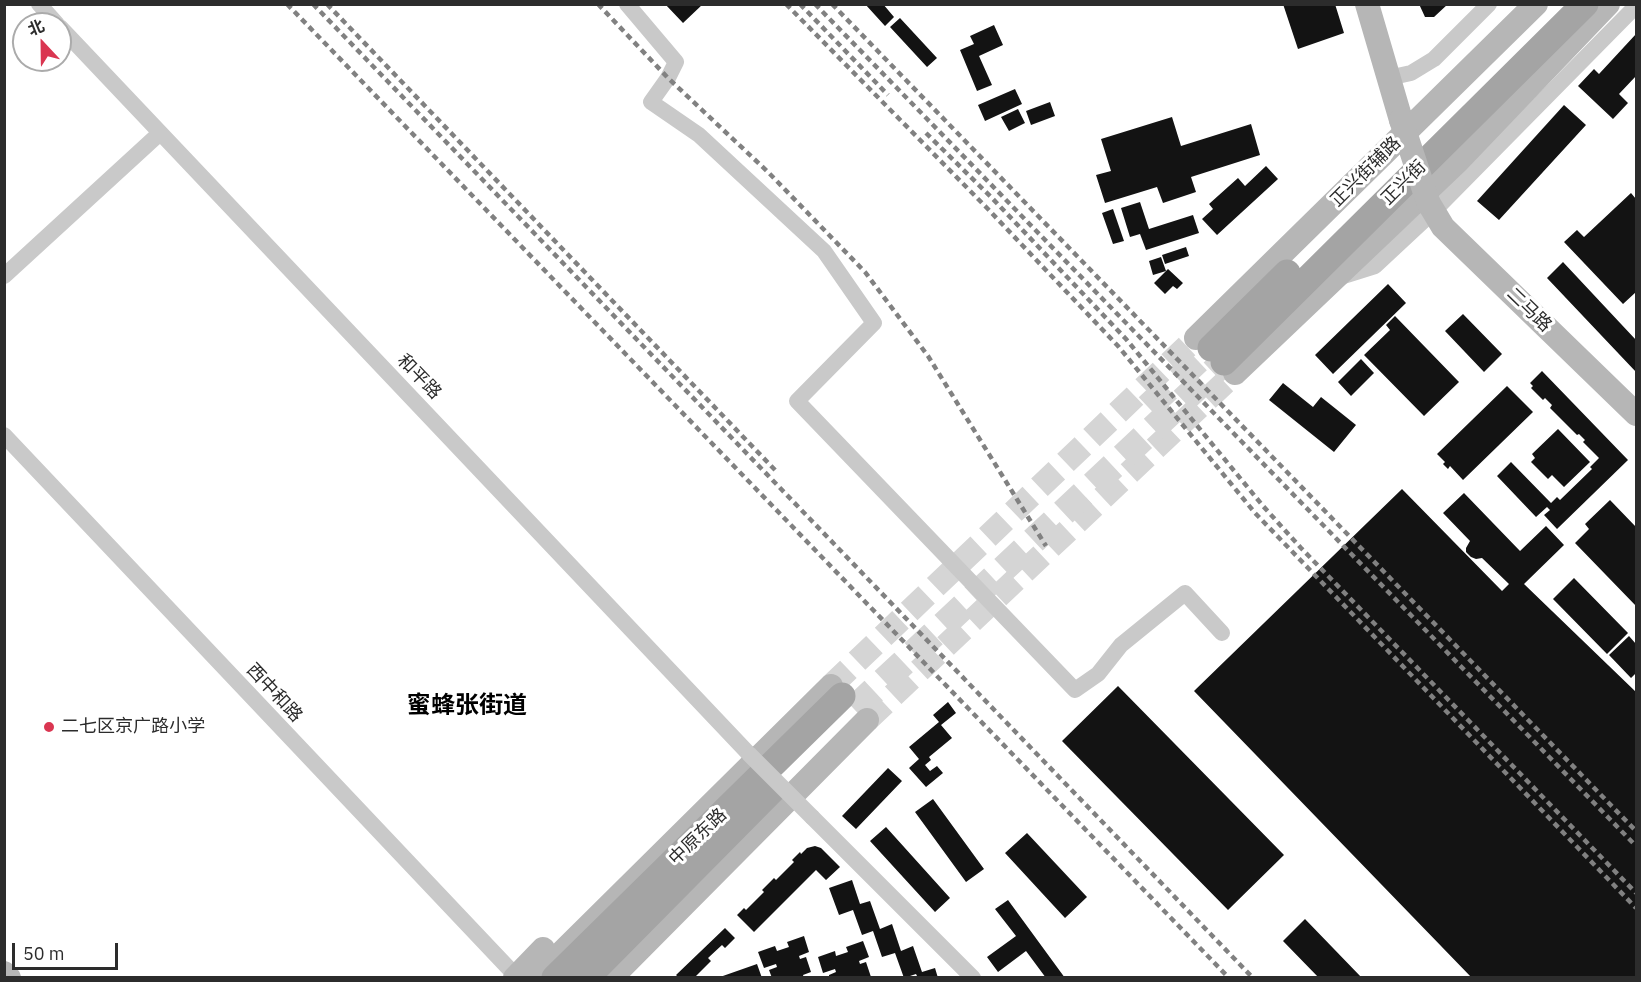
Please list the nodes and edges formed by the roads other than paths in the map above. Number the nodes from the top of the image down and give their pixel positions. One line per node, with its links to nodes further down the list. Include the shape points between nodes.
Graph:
1 (627, 4): 18 (street, via 676,62 651,102 699,135 824,251 874,323 797,401 1075,690 1098,674 1121,645 1185,593)
2 (1366, 4): 10 (street)
3 (1489, 4): 10 (street, via 1434,59 1411,72)
4 (1536, 4): 15 (street, 正兴街辅路)
5 (1560, 4): 15 (main road, 正兴街)
6 (1585, 4): 15 (main road, 正兴街)
7 (1608, 4): 14 (street, via 1458,160)
8 (1636, 6): 12 (street)
9 (72, 40): 11 (street, 和平路)
10 (1388, 78): 12 (street, bridge)
11 (160, 133): 13 (street); 20 (street, 和平路)
12 (1430, 207): 14 (street, via 1376,266); 16 (street, 二马路, via 1443,227)
13 (4, 276)
14 (1336, 278): 15 (street)
15 (1216, 355)
16 (1636, 414)
17 (4, 435): 22 (street, 西中和路)
18 (1222, 633)
19 (848, 703): 22 (street); 24 (main road, 中原东路); 25 (main road, 中原东路); 26 (street)
20 (748, 752): 22 (street); 27 (street, 和平路, bridge)
21 (4, 973): 23 (street)
22 (522, 977)
23 (9, 978)
24 (555, 978)
25 (586, 978)
26 (611, 978)
27 (973, 978)

